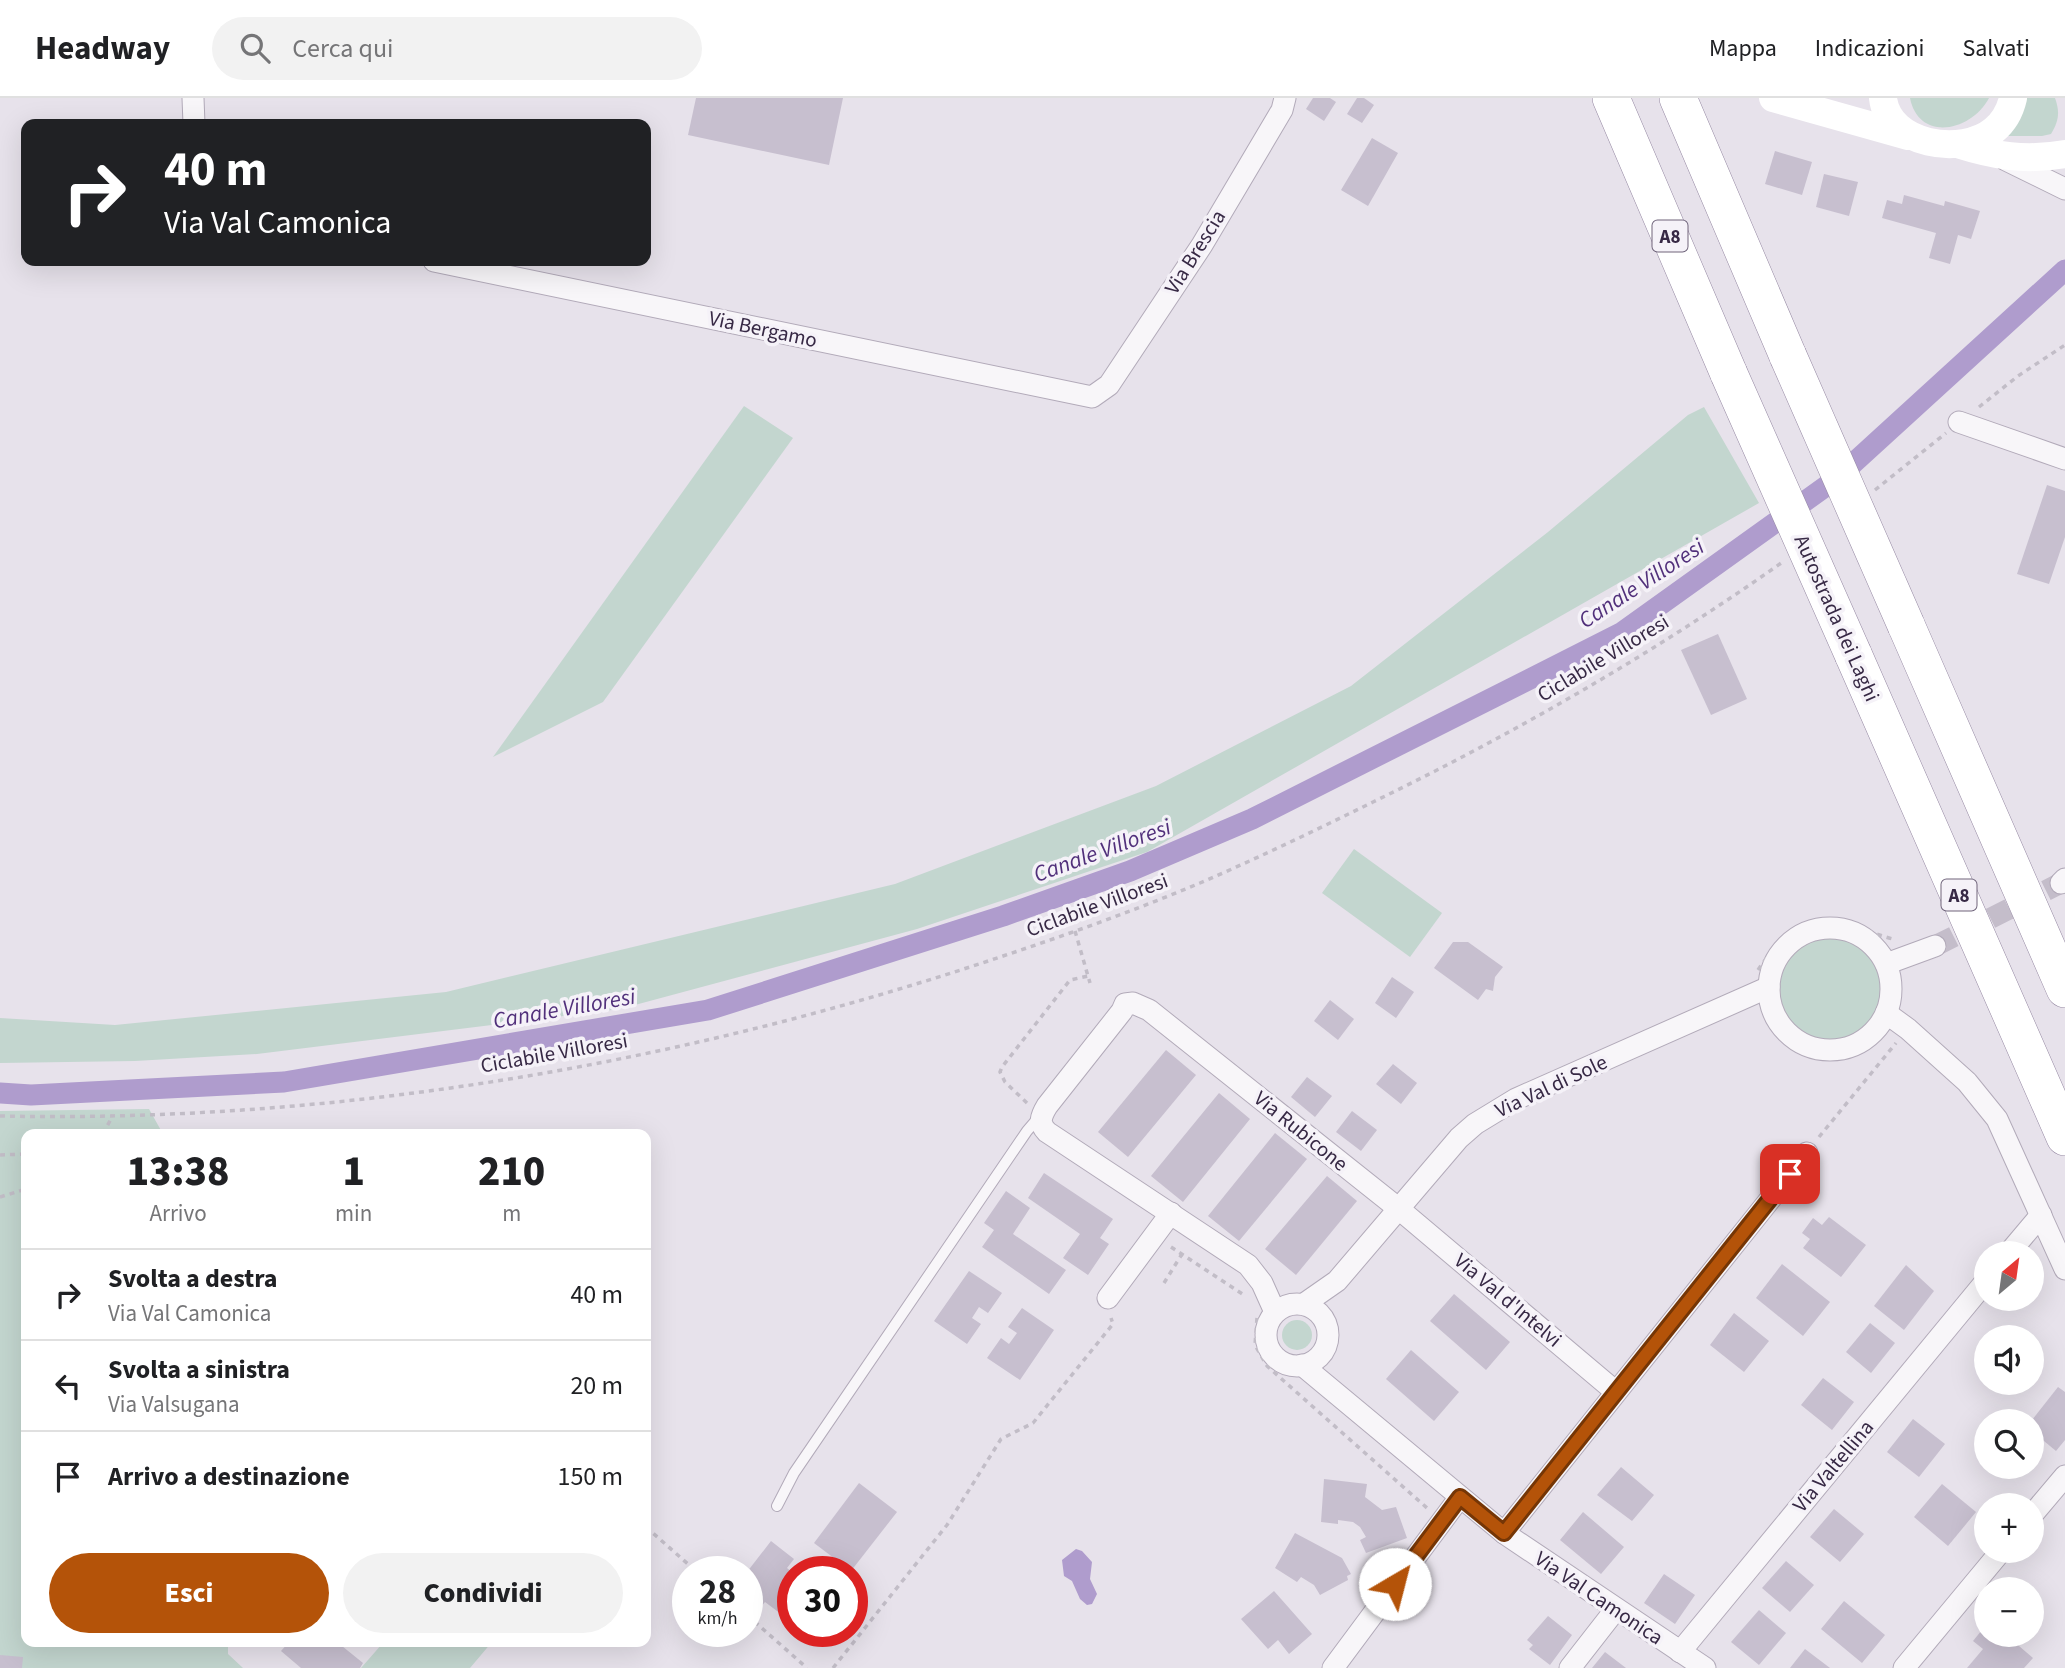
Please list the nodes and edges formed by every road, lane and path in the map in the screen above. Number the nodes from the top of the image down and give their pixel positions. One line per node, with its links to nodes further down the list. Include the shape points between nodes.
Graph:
1 (193, 98): 8 (street)
2 (1286, 98): 16 (street, Via Brescia, via 1202,245 1109,385)
3 (1611, 98): 36 (highway, Autostrada dei Laghi / A8, bridge)
4 (1678, 98): 27 (highway, bridge)
5 (1773, 98): 9 (street)
6 (1883, 98): 9 (street, via 1892,122)
7 (2013, 98): 10 (street, via 2009,112 1993,132)
8 (194, 119)
9 (1911, 136): 10 (street)
10 (1955, 144): 12 (street)
11 (2065, 153): 12 (street)
12 (1995, 156): 13 (street)
13 (2065, 189)
14 (458, 266): 16 (street, Via Bergamo)
15 (2065, 345): 17 (path)
16 (1092, 397)
17 (1959, 422): 18 (street); 19 (path)
18 (2065, 459)
19 (1867, 497)
20 (1785, 560): 21 (path, Ciclabile Villoresi, via 1604,678 1462,759 1200,883)
21 (1075, 931): 25 (path); 33 (path, Ciclabile Villoresi, via 839,1007 580,1066 355,1100)
22 (1896, 940): 29 (path, via 1844,923 1807,924 1779,943)
23 (1935, 946): 24 (street)
24 (1886, 964): 28 (street, via 1862,936 1845,929 1809,931 1780,953); 30 (street, via 1891,997)
25 (1088, 976): 26 (path); 32 (path, via 1070,980 1000,1072 1005,1082)
26 (1090, 983)
27 (2065, 989)
28 (1770, 998): 29 (street, Via Val di Sole); 30 (street, via 1779,1023 1790,1035 1819,1049 1852,1046 1878,1027)
29 (1732, 1005): 42 (street, Via Val di Sole, via 1516,1099 1487,1116 1459,1138)
30 (1886, 1013): 31 (street)
31 (1908, 1029): 37 (path); 44 (street, via 1967,1082 1997,1119)
32 (1044, 1111): 42 (street, Via Rubicone, via 1125,1004 1133,1003 1149,1010); 43 (street, via 1041,1124 1047,1132); 60 (lane, via 817,1438)
33 (113, 1115): 34 (path, Ciclabile Villoresi); 35 (path)
34 (0, 1116)
35 (106, 1129)
36 (2065, 1136)
37 (1807, 1153): 56 (street)
38 (21, 1154): 39 (path)
39 (0, 1155)
40 (21, 1190): 41 (path)
41 (0, 1197)
42 (1399, 1209): 53 (street, via 1337,1281); 56 (street, Via Val d'Intelvi)
43 (1171, 1213): 50 (street, via 1243,1261); 52 (street)
44 (2041, 1215): 45 (street); 48 (street)
45 (2020, 1241)
46 (1171, 1247): 47 (path)
47 (1182, 1254): 49 (path); 50 (path)
48 (2065, 1269)
49 (1164, 1283)
50 (1255, 1290): 53 (street); 54 (street)
51 (1974, 1296): 68 (street, Via Valtellina)
52 (1108, 1298): 70 (path, via 1113,1324 1033,1423 1001,1439 947,1525)
53 (1307, 1308): 54 (street); 55 (street, via 1325,1323 1327,1340)
54 (1266, 1311): 55 (street, via 1269,1349 1283,1362); 61 (path, via 1258,1315 1254,1330 1255,1345 1267,1366)
55 (1311, 1360): 58 (street, Via Val Camonica, via 1334,1390)
56 (1616, 1392): 63 (street)
57 (2065, 1476): 59 (street)
58 (1460, 1497): 61 (street); 63 (street, Via Val Camonica)
59 (2044, 1501)
60 (777, 1506)
61 (1442, 1521): 71 (street)
62 (651, 1531): 64 (path)
63 (1504, 1533): 66 (street, Via Val Camonica)
64 (679, 1556)
65 (1992, 1563): 74 (street)
66 (1616, 1609): 68 (street, Via Val Camonica); 72 (street)
67 (763, 1629): 69 (path)
68 (1680, 1652): 73 (street, Via Val Camonica)
69 (807, 1668)
70 (834, 1668)
71 (1333, 1668)
72 (1570, 1668)
73 (1704, 1668)
74 (1904, 1668)

